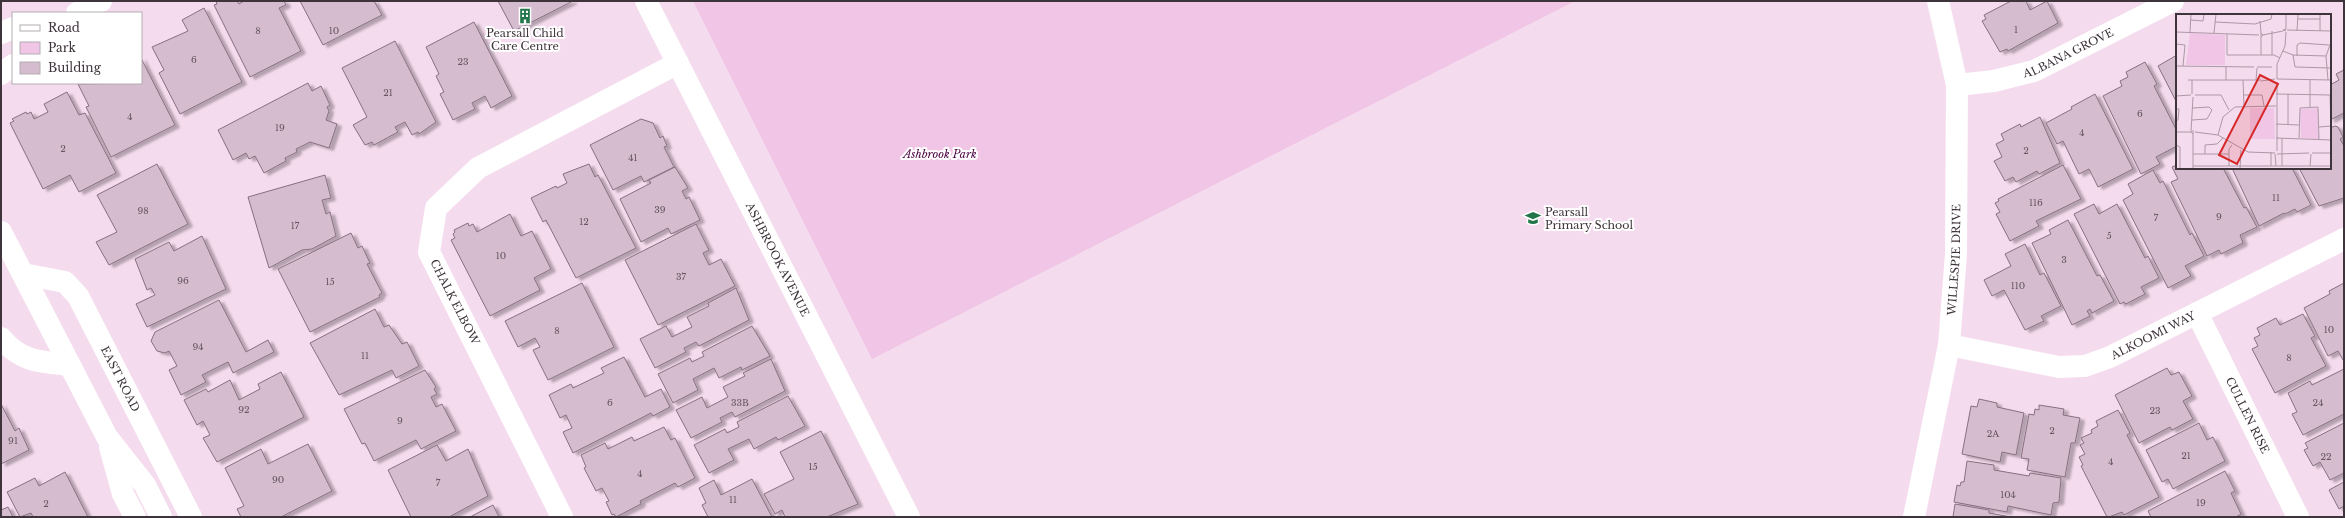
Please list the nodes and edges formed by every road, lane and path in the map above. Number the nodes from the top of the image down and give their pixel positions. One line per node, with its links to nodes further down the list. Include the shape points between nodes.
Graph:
1 (101, 1): 5 (street)
2 (646, 1): 8 (street, ASHBROOK AVENUE)
3 (1938, 1): 11 (street, WILLESPIE DRIVE)
4 (2173, 1): 11 (street, ALBANA GROVE, via 2034,71 1994,81)
5 (79, 12)
6 (12, 28): 7 (street)
7 (1, 33)
8 (678, 63): 23 (street, CHALK ELBOW, via 478,168 436,208 430,252); 24 (street, ASHBROOK AVENUE)
9 (12, 66): 10 (street)
10 (1, 74)
11 (1957, 85): 17 (street, WILLESPIE DRIVE, via 1956,254)
12 (1, 232): 14 (street)
13 (2344, 239): 15 (street, ALKOOMI WAY)
14 (23, 274): 18 (street); 22 (street, EAST ROAD, via 65,282 78,296)
15 (2197, 313): 17 (street, ALKOOMI WAY, via 2110,357 2085,366 2059,367); 26 (street, CULLEN RISE)
16 (1, 338): 18 (street, via 14,352 35,361)
17 (1949, 345): 25 (street, WILLESPIE DRIVE)
18 (70, 365): 19 (street)
19 (107, 437): 20 (street, via 123,494); 21 (street, via 145,485)
20 (135, 517)
21 (161, 517)
22 (191, 517)
23 (562, 517)
24 (909, 517)
25 (1914, 517)
26 (2298, 517)

